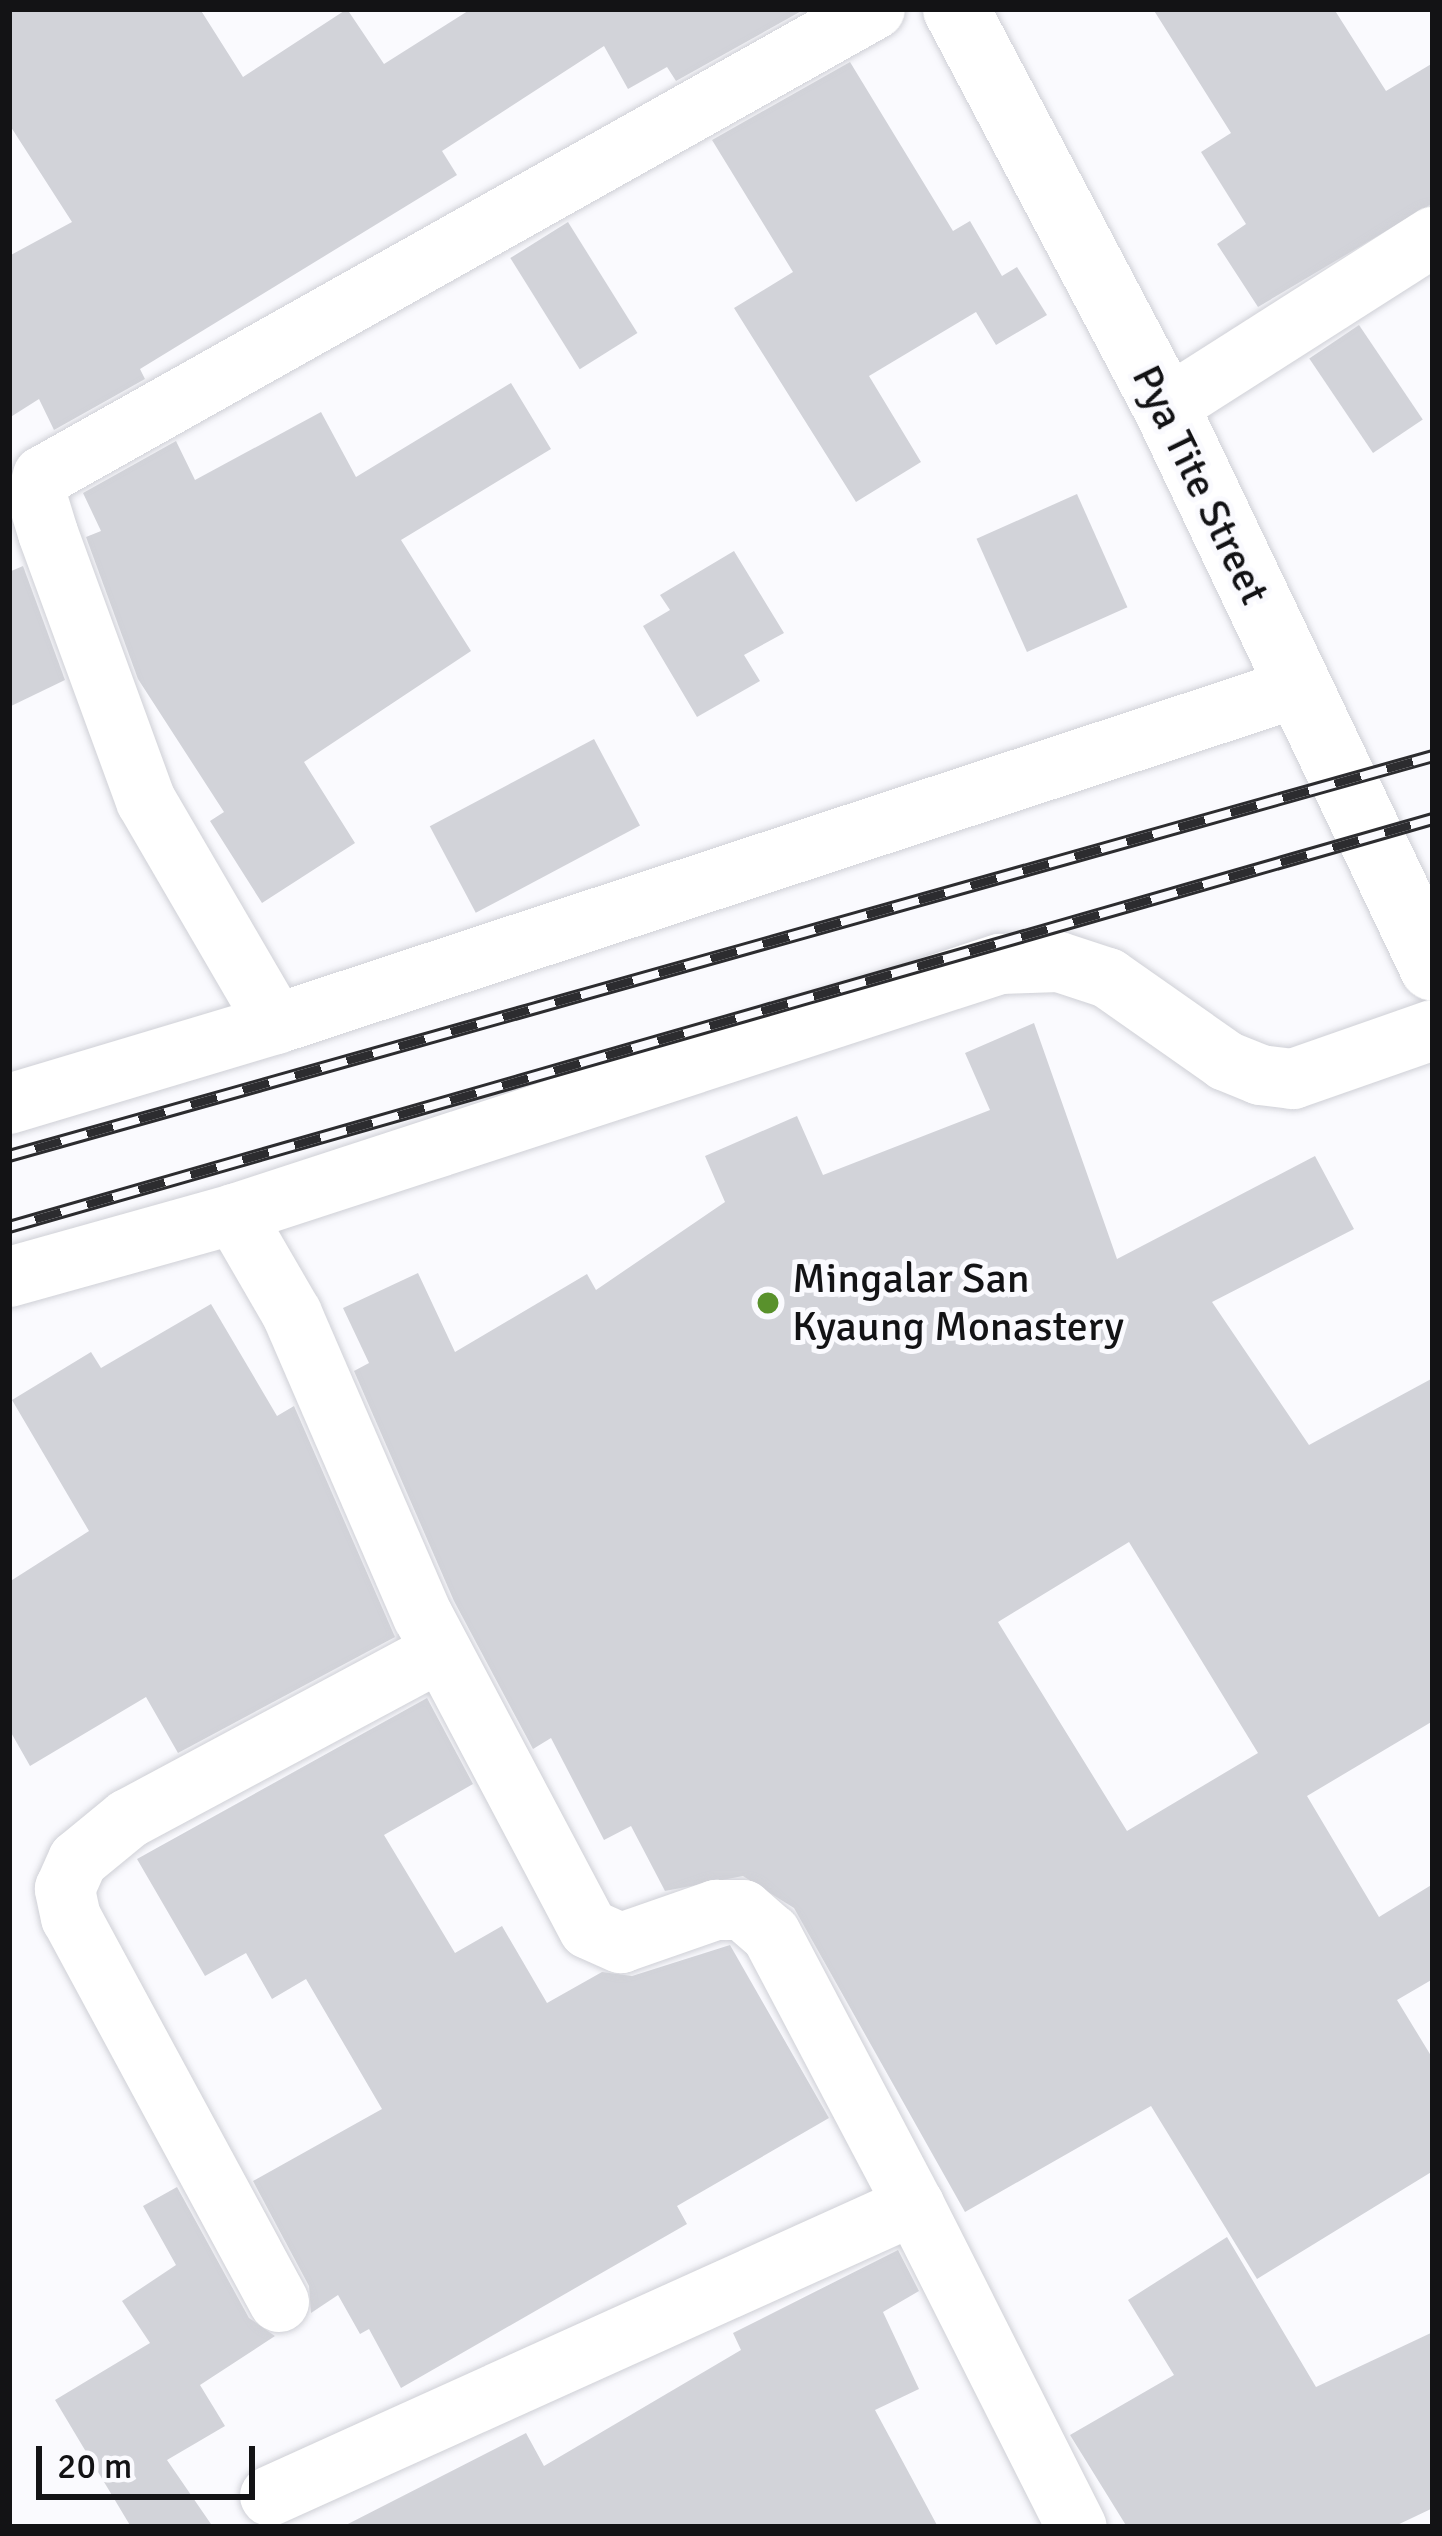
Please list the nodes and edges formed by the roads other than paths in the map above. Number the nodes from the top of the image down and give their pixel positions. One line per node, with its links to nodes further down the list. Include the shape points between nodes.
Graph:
1 (875, 9): 5 (street)
2 (956, 9): 4 (street, Pya Tite Street)
3 (1433, 237): 4 (street)
4 (1166, 407): 6 (street, Pya Tite Street)
5 (26, 485): 8 (street, via 37,496 146,801)
6 (1297, 688): 7 (street, Pya Tite Street); 8 (street)
7 (1433, 968)
8 (277, 1024): 10 (street)
9 (1433, 1030): 11 (street, via 1293,1078 1260,1076 1108,978 1059,962 1000,964)
10 (9, 1104)
11 (234, 1214): 12 (street); 13 (street, via 292,1314)
12 (9, 1277)
13 (441, 1651): 14 (street, via 589,1929 621,1943 716,1910 743,1910 771,1934); 15 (street, via 128,1819 78,1860 65,1889 71,1918)
14 (914, 2205): 16 (street); 17 (street)
15 (279, 2302)
16 (270, 2496)
17 (1077, 2527)

